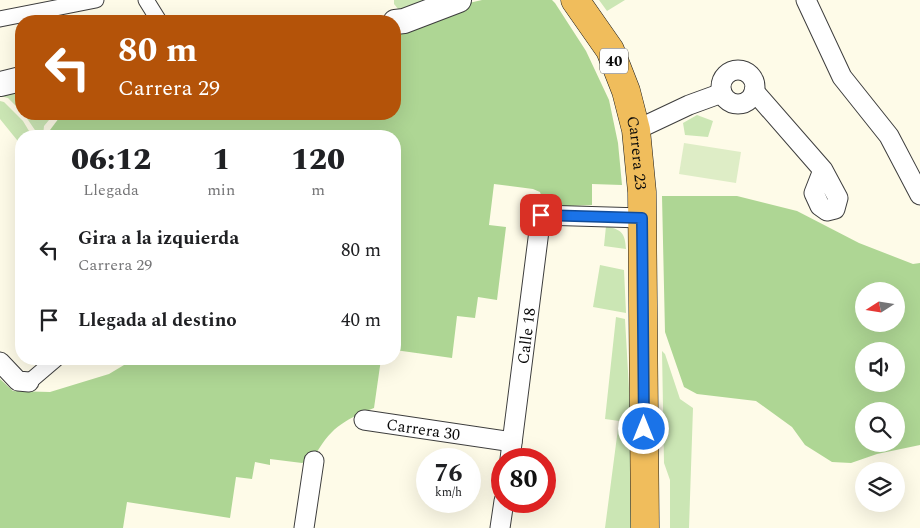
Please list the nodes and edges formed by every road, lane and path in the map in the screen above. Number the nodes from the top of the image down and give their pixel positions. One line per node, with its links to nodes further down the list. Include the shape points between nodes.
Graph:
1 (96, 0): 6 (street)
2 (146, 0): 7 (street)
3 (459, 0): 10 (street)
4 (575, 0): 15 (highway, Carrera 23 / 40, via 610,50 626,91)
5 (806, 0): 17 (street, via 842,78 889,136)
6 (20, 15)
7 (155, 15)
8 (15, 16): 9 (street)
9 (0, 19)
10 (401, 20)
11 (15, 80): 12 (street)
12 (0, 84)
13 (754, 92): 14 (street, via 748,101 738,104 728,102); 14 (street, via 750,76 737,70 722,80); 16 (street)
14 (722, 93): 15 (street)
15 (636, 130): 18 (highway, Carrera 23 / 40)
16 (823, 170)
17 (920, 195)
18 (642, 218): 24 (street, Calle 18, via 541,215); 29 (highway, Carrera 23 / 40)
19 (0, 362): 21 (street, via 18,381)
20 (49, 365): 21 (street)
21 (29, 382)
22 (364, 420): 23 (street, Carrera 30)
23 (501, 448)
24 (511, 448)
25 (314, 461): 27 (street)
26 (502, 513): 28 (street)
27 (304, 528)
28 (500, 528)
29 (645, 528)

